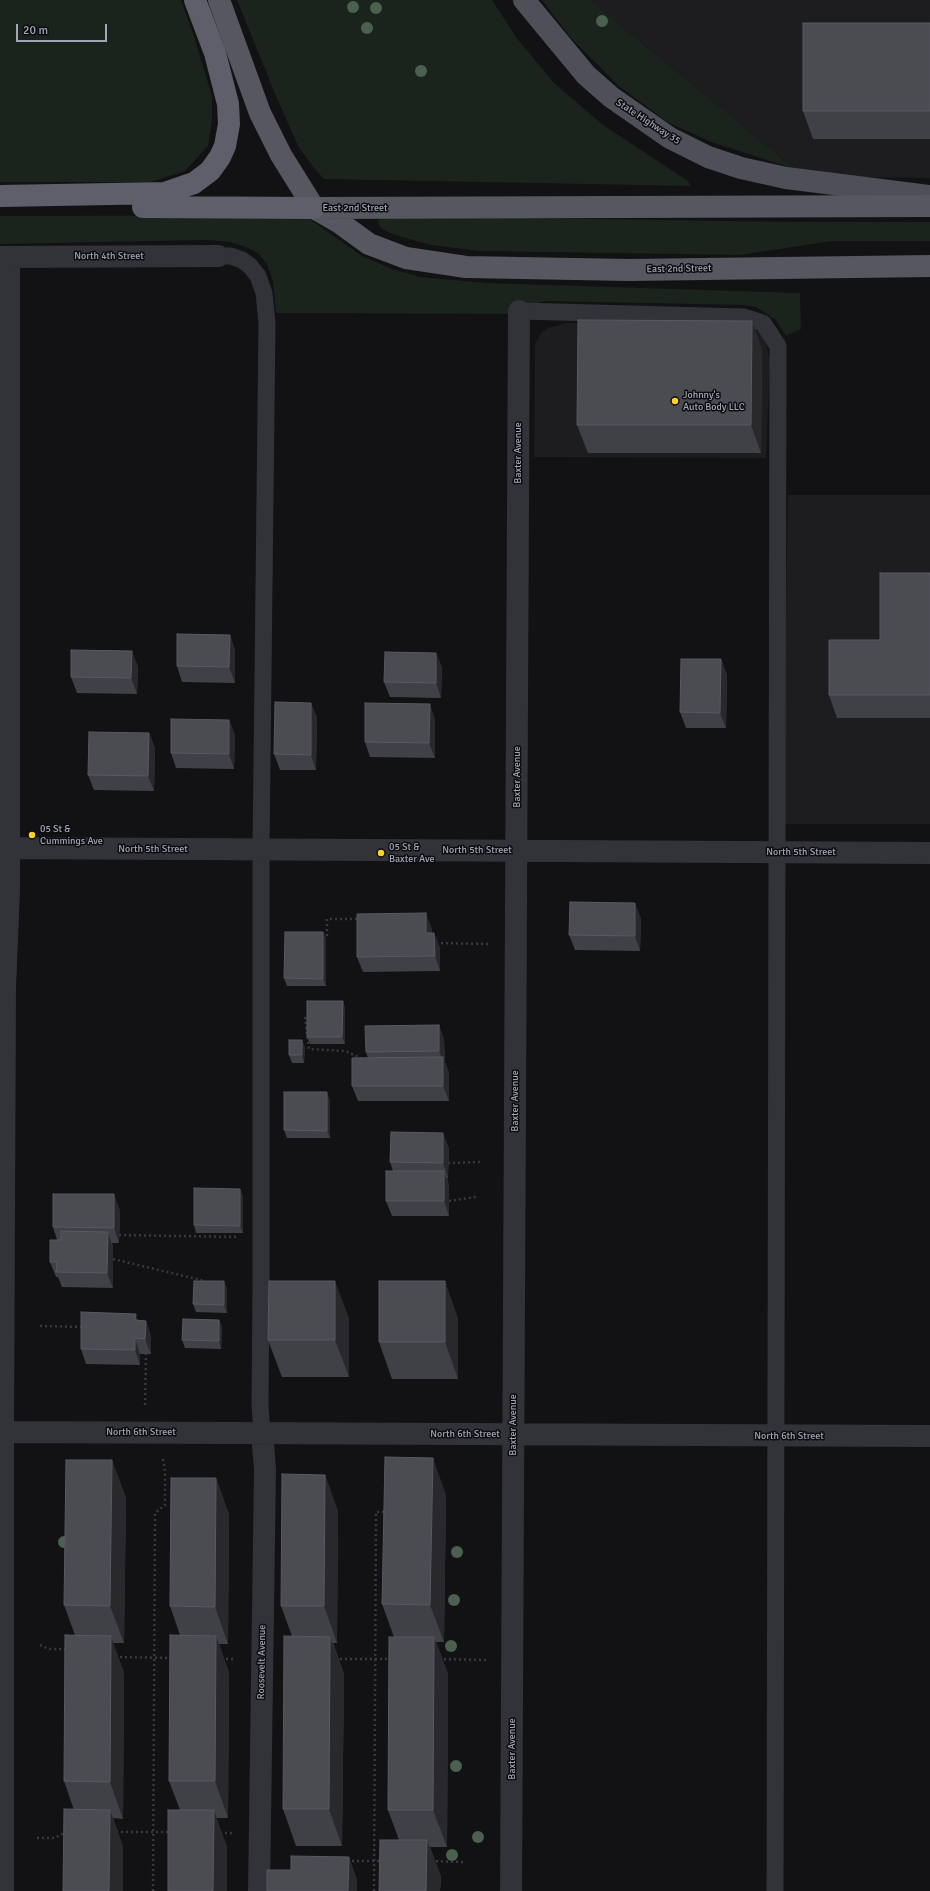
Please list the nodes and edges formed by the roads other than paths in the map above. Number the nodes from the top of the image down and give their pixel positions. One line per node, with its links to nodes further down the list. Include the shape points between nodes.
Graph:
1 (195, 0): 4 (highway, via 215,53 228,104 229,124 225,146 210,171 194,183 165,194)
2 (219, 0): 8 (highway, via 260,113 281,155)
3 (524, 0): 5 (main road, State Highway 35, via 586,75 611,98 670,138 702,154 740,168 786,178)
4 (0, 196)
5 (930, 196)
6 (0, 205): 8 (highway)
7 (930, 206): 8 (highway, East 2nd Street)
8 (314, 208): 11 (highway, East 2nd Street, via 369,244 406,258 466,267 629,270)
9 (218, 256): 10 (street, North 4th Street); 14 (lane, via 231,256 250,266 258,276 266,307)
10 (5, 257): 13 (street)
11 (930, 266)
12 (519, 311): 15 (street, Baxter Avenue); 16 (lane, via 744,317 764,323 778,346)
13 (5, 848): 14 (street, North 5th Street); 18 (street)
14 (261, 849): 15 (street, North 5th Street); 19 (lane)
15 (516, 850): 16 (street, North 5th Street); 20 (street, Baxter Avenue)
16 (776, 852): 17 (street, North 5th Street); 21 (lane)
17 (930, 853)
18 (1, 1432): 19 (street, North 6th Street); 23 (street)
19 (262, 1433): 20 (street, North 6th Street); 24 (street, Roosevelt Avenue, via 264,1469)
20 (513, 1435): 21 (street, North 6th Street); 25 (street, Baxter Avenue)
21 (775, 1436): 22 (street, North 6th Street); 26 (lane)
22 (930, 1436)
23 (3, 1891)
24 (259, 1891)
25 (511, 1891)
26 (775, 1891)

